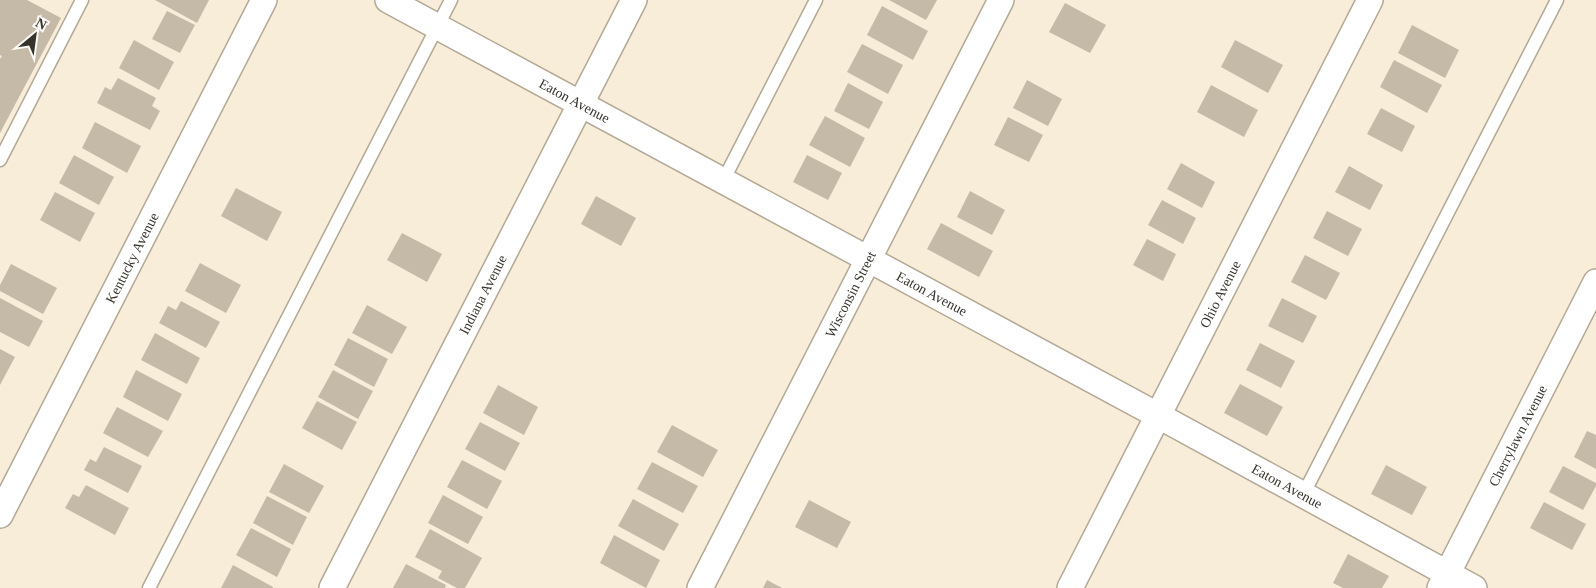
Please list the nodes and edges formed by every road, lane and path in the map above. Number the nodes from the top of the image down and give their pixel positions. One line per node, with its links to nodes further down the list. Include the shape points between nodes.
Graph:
1 (82, 0): 12 (lane)
2 (264, 0): 18 (street, Kentucky Avenue)
3 (388, 0): 10 (street, Eaton Avenue)
4 (451, 0): 10 (lane)
5 (634, 0): 11 (street, Indiana Avenue)
6 (816, 0): 13 (lane)
7 (1001, 0): 14 (street, Wisconsin Street)
8 (1370, 0): 16 (street, Ohio Avenue)
9 (1557, 0): 17 (lane)
10 (438, 27): 11 (street, Eaton Avenue); 20 (lane)
11 (581, 104): 13 (street, Eaton Avenue); 21 (street, Indiana Avenue)
12 (0, 160)
13 (723, 181): 14 (street, Eaton Avenue)
14 (868, 260): 16 (street, Eaton Avenue); 22 (street, Wisconsin Street)
15 (1596, 282): 19 (street, Cherrylawn Avenue)
16 (1159, 416): 17 (street, Eaton Avenue); 23 (street, Ohio Avenue)
17 (1303, 495): 19 (street, Eaton Avenue)
18 (0, 515)
19 (1444, 581): 24 (street, Eaton Avenue)
20 (149, 588)
21 (332, 588)
22 (700, 588)
23 (1070, 588)
24 (1474, 588)

